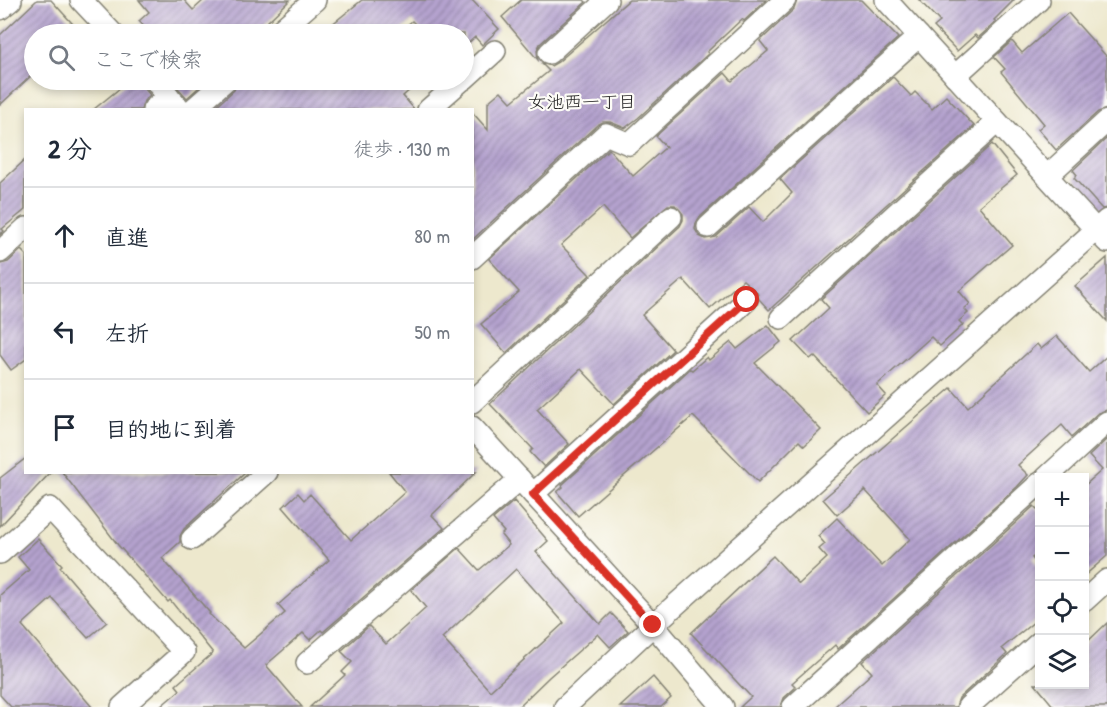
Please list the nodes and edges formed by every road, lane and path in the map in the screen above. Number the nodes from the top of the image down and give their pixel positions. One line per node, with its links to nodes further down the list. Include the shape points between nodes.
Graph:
1 (11, 0): 8 (street)
2 (81, 0): 9 (street)
3 (315, 0): 10 (street)
4 (607, 0): 13 (street)
5 (785, 0): 30 (street, via 629,144 606,134)
6 (886, 0): 11 (street)
7 (1040, 0): 15 (street)
8 (0, 9)
9 (104, 24)
10 (287, 24)
11 (919, 36): 15 (street); 26 (street)
12 (495, 51): 14 (street)
13 (549, 53)
14 (474, 69)
15 (955, 76): 22 (street)
16 (159, 90): 19 (street)
17 (215, 90): 20 (street)
18 (451, 90): 21 (street)
19 (167, 105)
20 (194, 108)
21 (430, 108)
22 (997, 122): 24 (street); 32 (street)
23 (1107, 122): 24 (street)
24 (1047, 176): 28 (street)
25 (671, 217): 33 (street)
26 (708, 227)
27 (24, 230): 29 (street)
28 (1103, 230): 44 (street)
29 (0, 252)
30 (474, 256)
31 (747, 300): 38 (street)
32 (781, 318)
33 (474, 400)
34 (1107, 422): 36 (street)
35 (474, 430): 38 (street)
36 (1050, 473)
37 (265, 474): 40 (street)
38 (526, 486): 44 (street); 46 (street)
39 (1035, 488): 50 (street)
40 (192, 539)
41 (0, 553): 47 (street, via 50,508 184,652)
42 (1107, 580): 43 (street)
43 (1089, 596)
44 (653, 625): 48 (street); 49 (street)
45 (1035, 647): 51 (street)
46 (307, 663)
47 (122, 707)
48 (565, 707)
49 (723, 707)
50 (793, 707)
51 (968, 707)

